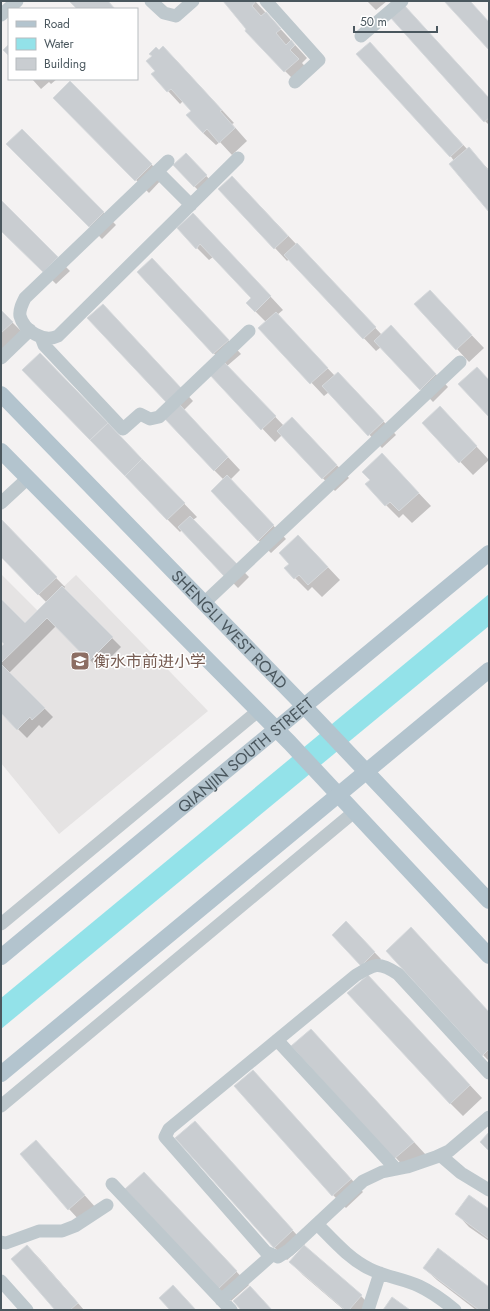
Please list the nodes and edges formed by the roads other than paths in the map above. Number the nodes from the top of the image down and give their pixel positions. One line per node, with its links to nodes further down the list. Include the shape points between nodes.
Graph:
1 (17, 1): 6 (street)
2 (151, 1): 3 (street, via 164,13 176,16)
3 (193, 1)
4 (266, 1): 8 (street, via 319,60)
5 (402, 1): 7 (street)
6 (9, 8)
7 (361, 36)
8 (294, 82)
9 (238, 158): 12 (street)
10 (168, 161): 11 (street)
11 (157, 171): 12 (street); 14 (street, via 25,298 20,315 23,324)
12 (191, 205): 14 (street, via 58,336 52,339)
13 (249, 331): 14 (street, via 159,417 150,419 140,414 123,429)
14 (35, 334): 15 (street)
15 (1, 358)
16 (460, 362): 22 (street)
17 (1, 394): 22 (main road, SHENGLI WEST ROAD)
18 (1, 451): 19 (main road)
19 (28, 478): 20 (street); 25 (main road)
20 (1, 503)
21 (489, 553): 24 (main road, QIANJIN SOUTH STREET)
22 (204, 603): 24 (main road, SHENGLI WEST ROAD)
23 (489, 670): 27 (main road)
24 (304, 706): 26 (main road, QIANJIN SOUTH STREET); 27 (main road, SHENGLI WEST ROAD)
25 (258, 711): 26 (main road); 31 (street)
26 (276, 729): 28 (main road); 33 (main road, QIANJIN SOUTH STREET)
27 (366, 771): 28 (main road); 30 (main road, SHENGLI WEST ROAD)
28 (338, 795): 29 (main road); 36 (main road)
29 (354, 812): 32 (main road); 37 (street)
30 (489, 901)
31 (1, 924)
32 (489, 956)
33 (1, 957)
34 (277, 1040): 35 (street, via 355,976 372,965 387,967 398,974); 40 (street); 46 (street, via 169,1129 164,1137 266,1252)
35 (489, 1073)
36 (1, 1074)
37 (1, 1106)
38 (489, 1118): 39 (street, via 449,1151)
39 (440, 1155): 40 (street); 42 (street)
40 (396, 1169): 44 (street, via 373,1175 363,1181)
41 (112, 1184): 49 (street)
42 (489, 1190)
43 (107, 1205): 45 (street, via 75,1226 62,1230 39,1231 6,1243)
44 (317, 1224): 46 (street, via 280,1256); 47 (street, via 350,1256)
45 (1, 1242)
46 (272, 1255): 49 (street)
47 (380, 1273): 52 (street); 53 (street, via 420,1286)
48 (1, 1281): 50 (street)
49 (221, 1300): 51 (street)
50 (27, 1310)
51 (231, 1310)
52 (368, 1310)
53 (455, 1310)

